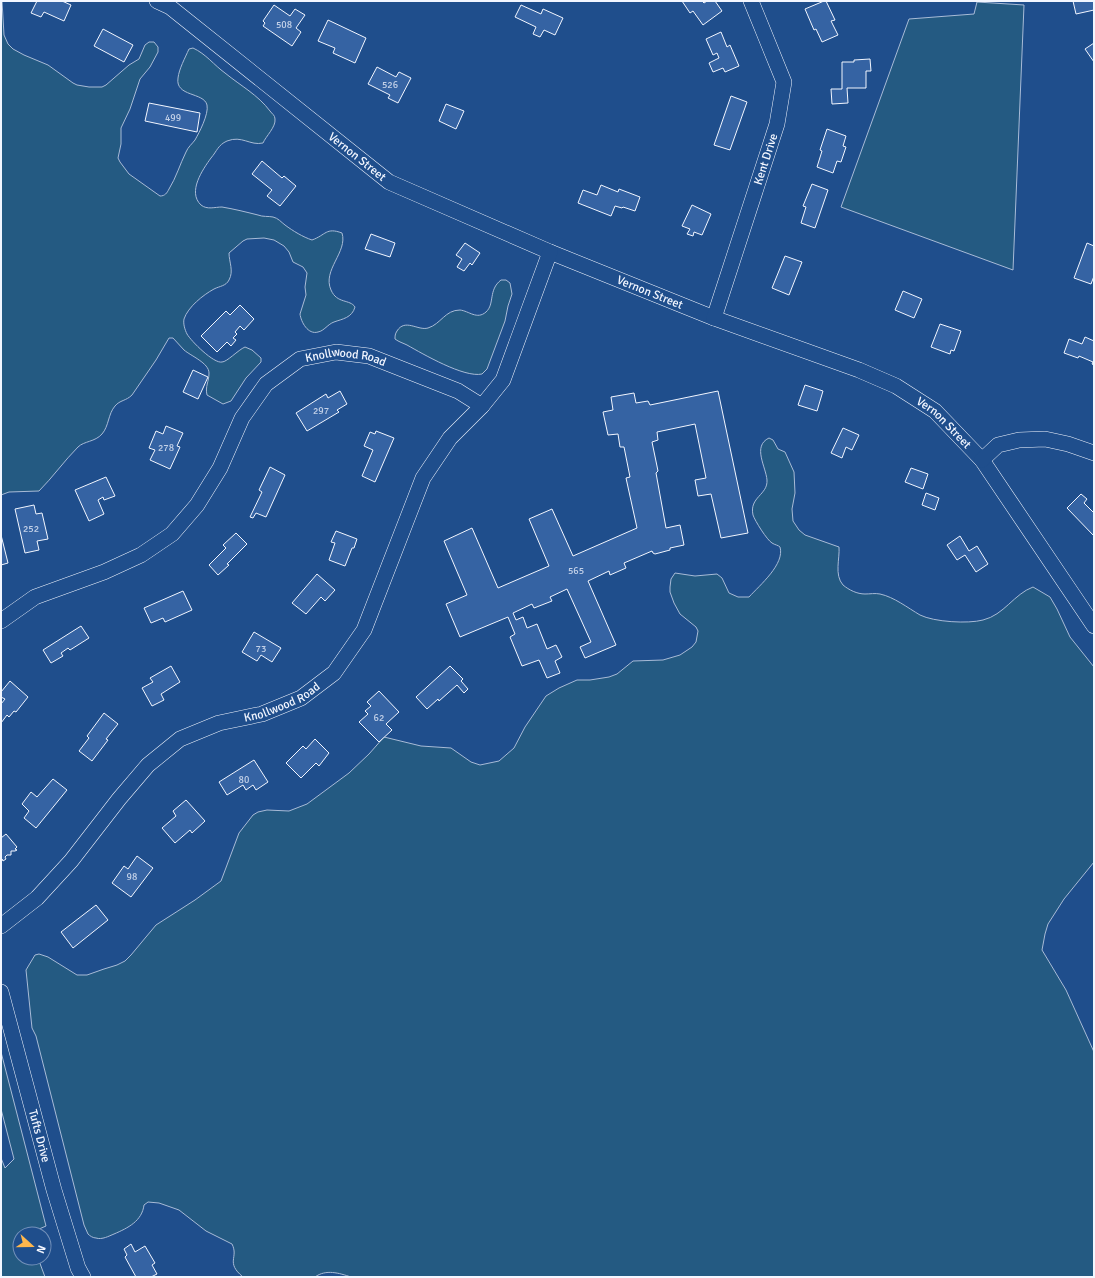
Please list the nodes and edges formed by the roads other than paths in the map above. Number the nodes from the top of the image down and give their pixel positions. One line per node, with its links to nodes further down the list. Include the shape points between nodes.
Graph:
1 (751, 1): 4 (street, Kent Drive, via 784,82 777,124)
2 (167, 3): 3 (street, Vernon Street, via 389,182)
3 (550, 252): 4 (street, Vernon Street); 5 (street, Knollwood Road, via 503,380)
4 (714, 318): 7 (street, Vernon Street, via 859,370 896,386 935,411)
5 (482, 406): 8 (street, Knollwood Road, via 458,391 369,356 336,352 300,359 266,384 242,418 220,468 198,505 172,534 128,561 35,597); 10 (street, Knollwood Road, via 450,438 423,478 364,630 334,672 301,698 262,714 219,723 180,739 148,765 71,861 37,898)
6 (1094, 453): 7 (street, via 1045,439 1019,440 998,445)
7 (982, 460): 9 (street, Vernon Street)
8 (1, 621)
9 (1094, 626)
10 (1, 926)
11 (1, 992): 12 (street, Tufts Drive, via 54,1190)
12 (83, 1277)

